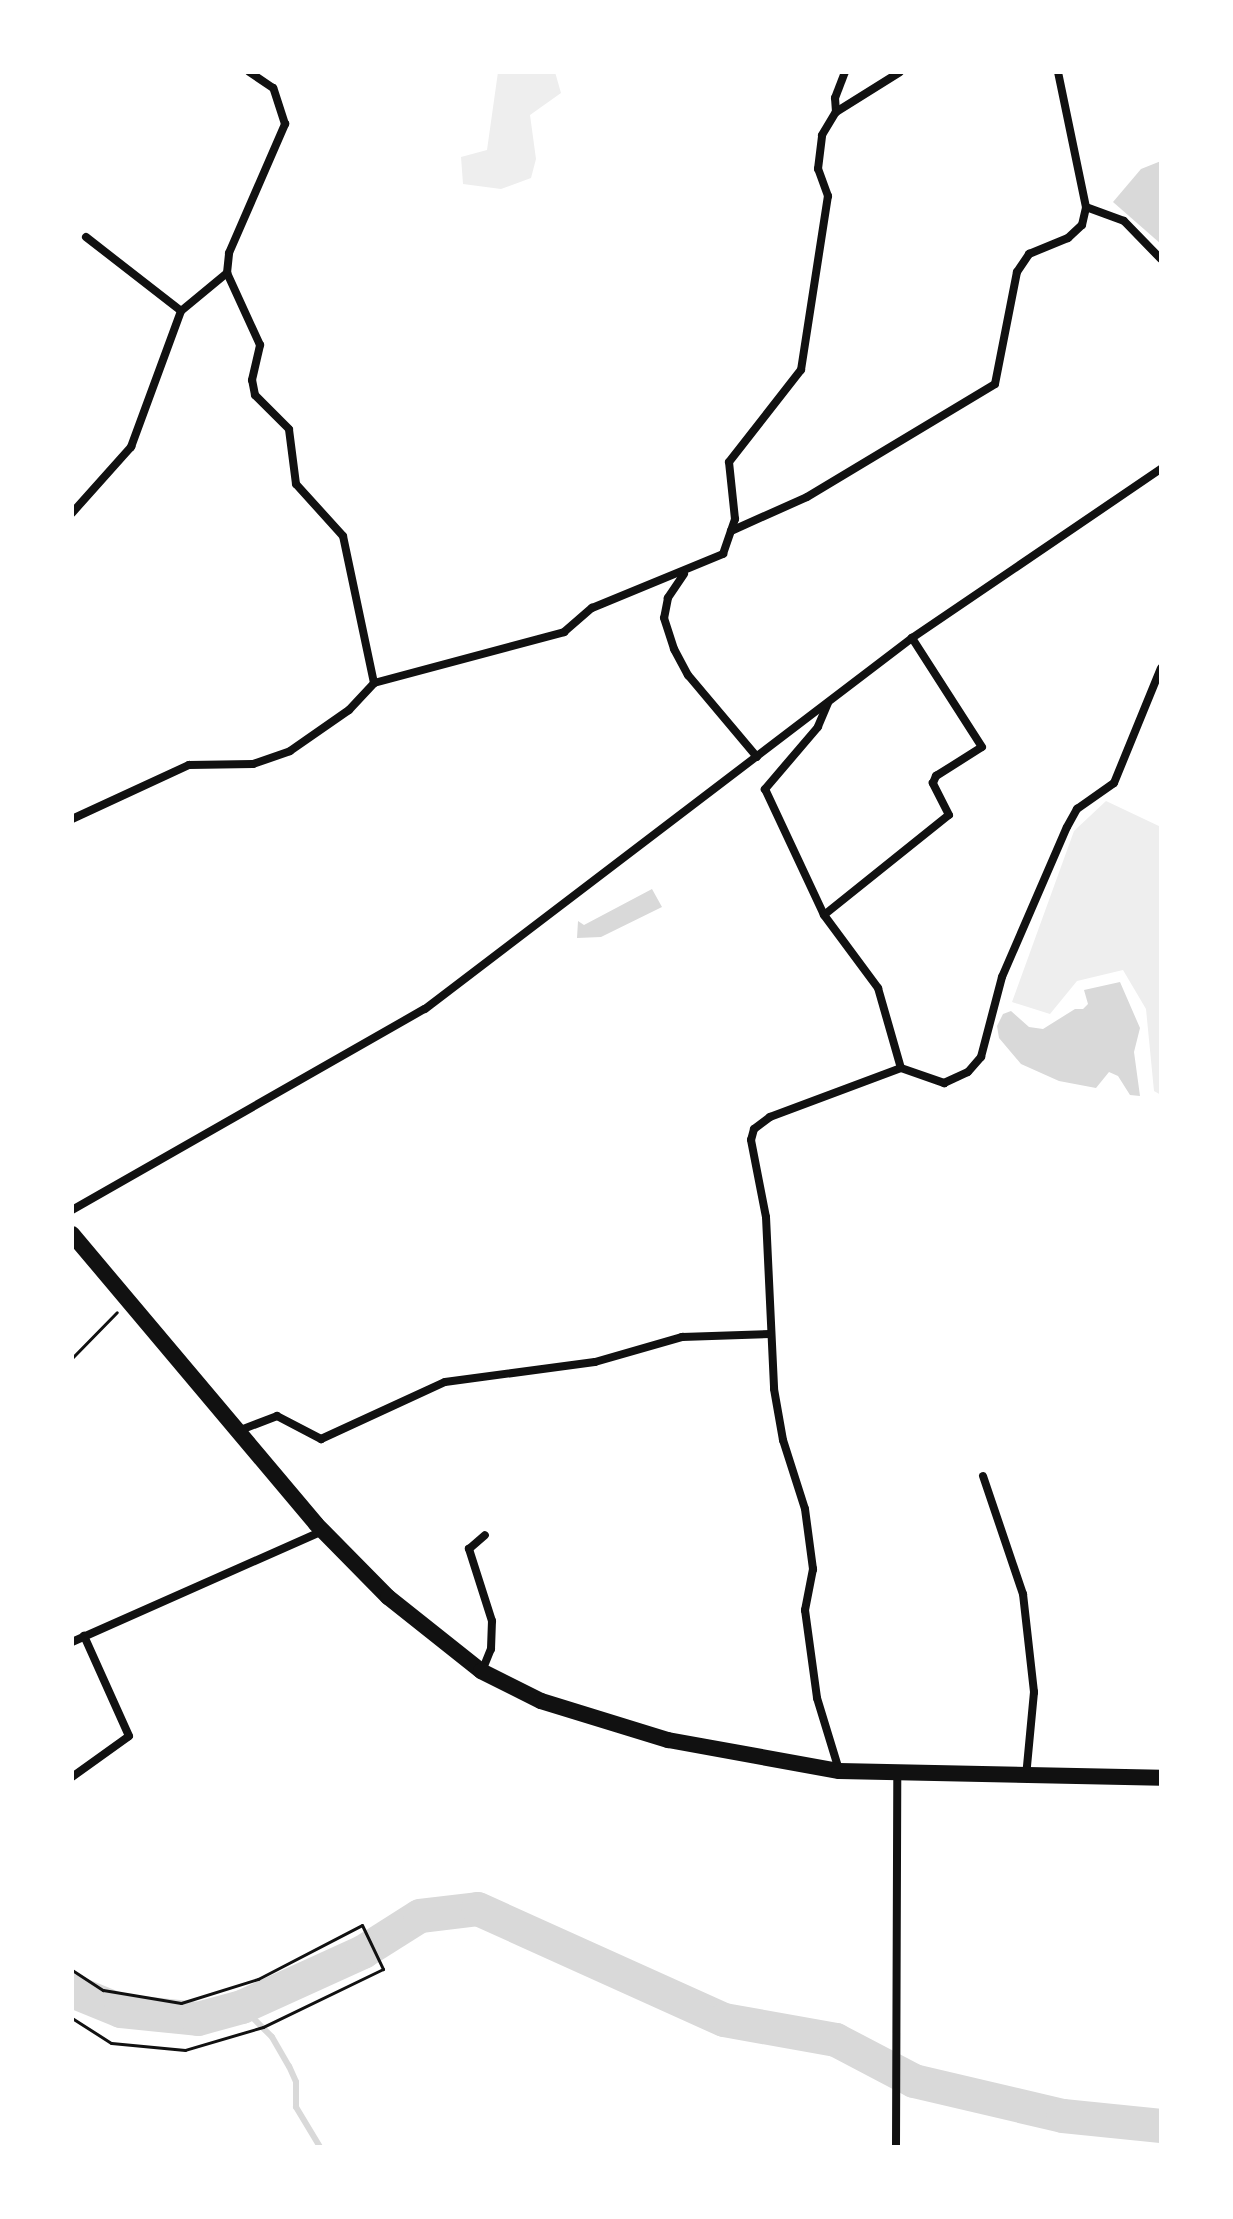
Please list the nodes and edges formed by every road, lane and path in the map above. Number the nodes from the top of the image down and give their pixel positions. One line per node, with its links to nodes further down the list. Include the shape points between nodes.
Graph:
1 (249, 72): 9 (street, via 273,88 285,124 229,253)
2 (845, 72): 5 (street, via 835,98)
3 (900, 72): 5 (street)
4 (1058, 72): 6 (street)
5 (836, 112): 13 (street, via 822,135 818,169 828,196 801,370 729,462 735,519)
6 (1086, 207): 8 (street, via 1124,221); 13 (street, via 1082,225 1068,238 1029,254 1017,272 995,384 807,497)
7 (86, 237): 10 (street)
8 (1161, 259)
9 (227, 273): 10 (street); 17 (street, via 260,345 252,380 255,395 289,429 296,484 343,536)
10 (181, 311): 12 (street, via 131,447)
11 (1161, 469): 15 (street)
12 (72, 513)
13 (731, 531): 14 (street, via 723,554)
14 (684, 574): 17 (street, via 592,608 564,632 509,651 429,664); 19 (street, via 668,598 664,618 674,649 688,675)
15 (912, 638): 18 (street); 21 (street, via 982,747 936,776 933,783 949,815)
16 (1161, 668): 22 (street, via 1114,783 1077,809 1067,827 1002,977 981,1057 968,1072 944,1083)
17 (374, 683): 20 (street, via 349,710 290,751 253,764 189,765)
18 (828, 703): 19 (street); 21 (street, via 818,727 765,789)
19 (757, 757): 23 (street, via 425,1009)
20 (72, 819)
21 (824, 915): 22 (street, via 878,988)
22 (901, 1068): 26 (street, via 770,1117 754,1129 751,1140 766,1217)
23 (72, 1210)
24 (72, 1234): 25 (main road)
25 (129, 1302): 27 (path); 28 (main road)
26 (770, 1334): 28 (street, via 682,1337 595,1362 445,1382 321,1439 277,1416); 35 (street, via 783,1440 805,1509 813,1569 805,1610 817,1698)
27 (72, 1358)
28 (238, 1431): 30 (main road)
29 (983, 1476): 38 (street, via 1023,1594 1034,1692)
30 (322, 1531): 32 (street); 34 (main road, via 388,1597)
31 (485, 1535): 34 (street, via 469,1549 492,1621 491,1649)
32 (84, 1636): 33 (street); 37 (street, via 129,1736)
33 (72, 1642)
34 (481, 1671): 35 (main road, via 582,1718)
35 (839, 1771): 36 (main road)
36 (897, 1776): 38 (main road); 42 (street)
37 (72, 1777)
38 (1026, 1777): 39 (main road)
39 (1161, 1778)
40 (72, 1970): 41 (path, via 103,1990 181,2003 258,1979 362,1925 383,1969 263,2027 185,2050 111,2043)
41 (72, 2018)
42 (896, 2147)

